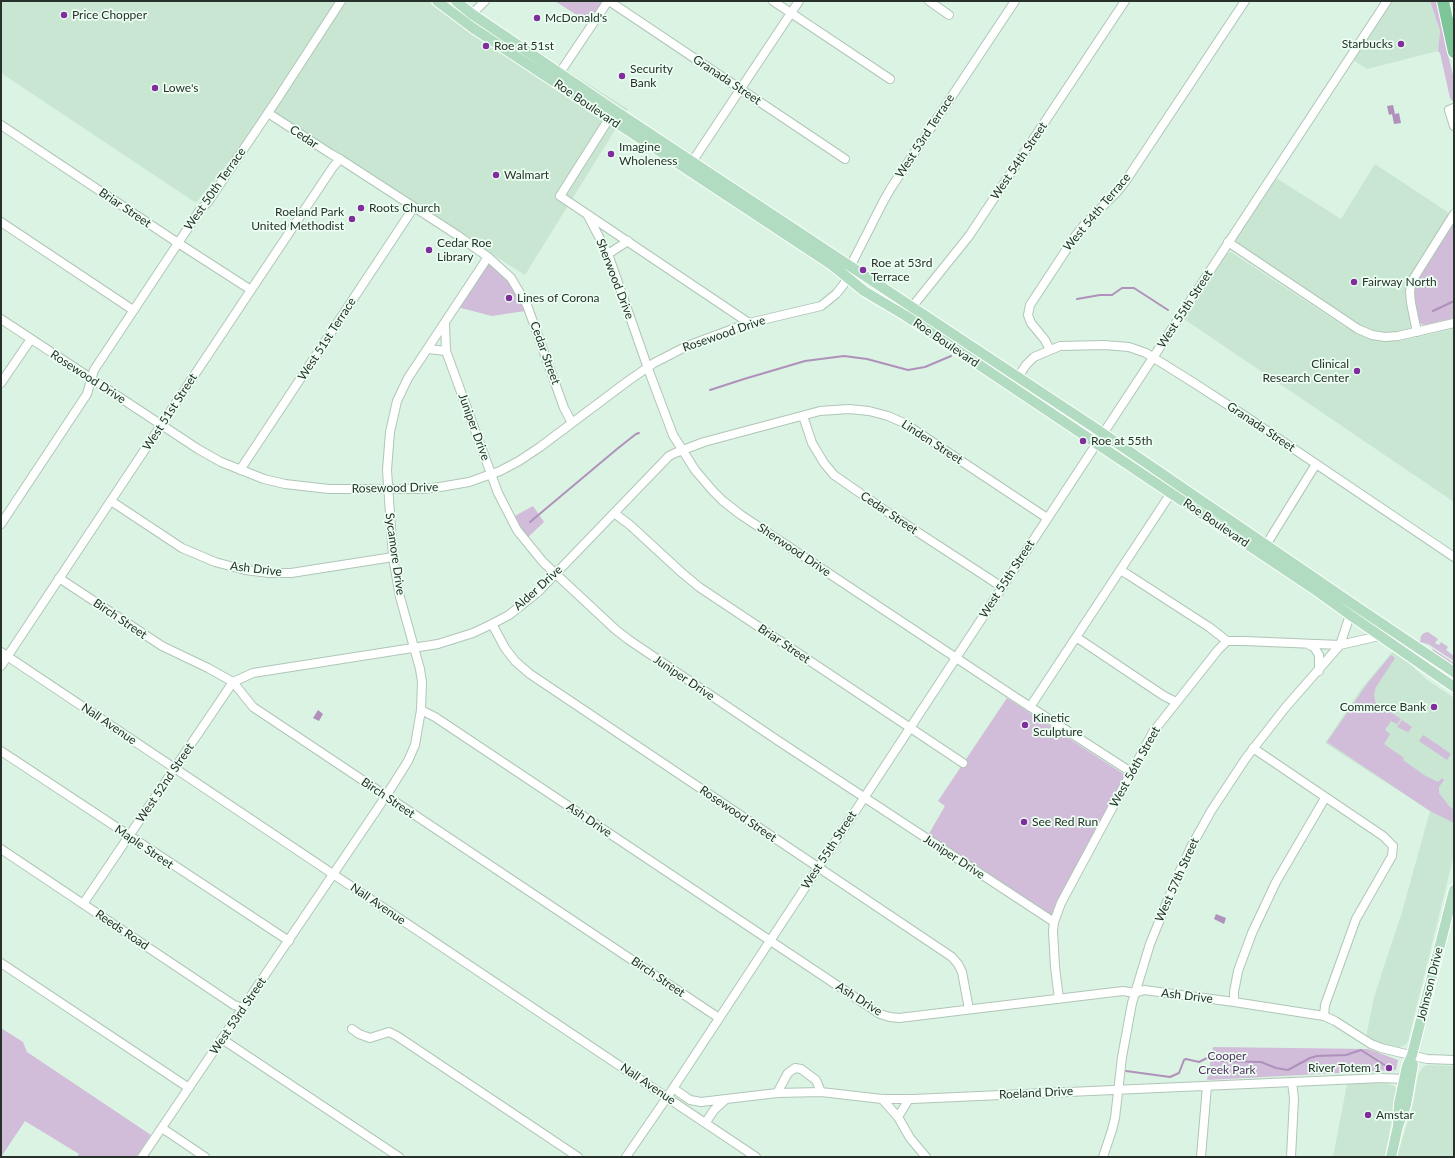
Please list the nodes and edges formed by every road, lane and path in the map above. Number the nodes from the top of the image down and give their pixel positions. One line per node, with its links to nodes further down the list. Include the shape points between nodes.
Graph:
1 (342, 1): 23 (street, West 50th Terrace)
2 (437, 1): 17 (main road, Roe Boulevard)
3 (456, 1): 15 (main road, Roe Boulevard)
4 (486, 1): 15 (street)
5 (608, 1): 19 (street); 21 (street, Granada Street)
6 (773, 1): 14 (street)
7 (799, 1): 14 (street)
8 (929, 1): 16 (street)
9 (1015, 1): 39 (street, West 53rd Terrace, via 891,188)
10 (1125, 1): 43 (street, West 54th Street, via 969,236)
11 (1245, 1): 51 (street, West 54th Terrace, via 1125,182 1076,235 1030,305 1028,315 1031,323)
12 (1386, 1): 35 (street, West 55th Street)
13 (1443, 1): 18 (highway)
14 (791, 13): 20 (street); 21 (street)
15 (472, 14): 17 (street); 19 (main road, Roe Boulevard)
16 (949, 15)
17 (466, 23): 19 (main road, Roe Boulevard)
18 (1454, 52)
19 (557, 78): 24 (main road, Roe Boulevard)
20 (890, 79)
21 (740, 89): 28 (street, Granada Street); 29 (street)
22 (1454, 108): 26 (street, via 1449,110)
23 (268, 113): 27 (street, Cedar); 36 (street, West 50th Terrace)
24 (612, 114): 29 (main road, Roe Boulevard); 32 (street, via 560,196)
25 (1, 125): 36 (street, Briar Street)
26 (1454, 126)
27 (340, 159): 30 (street, Cedar Street); 41 (street, West 51st Street)
28 (845, 159)
29 (689, 166): 39 (main road, Roe Boulevard); 40 (main road, Roe Boulevard)
30 (414, 207): 38 (street, Cedar Street); 65 (street, West 51st Terrace)
31 (1454, 214): 48 (street, via 1412,281 1410,303)
32 (588, 216): 34 (street); 37 (street, Sherwood Drive)
33 (1, 222): 42 (street)
34 (628, 241): 37 (street); 45 (street)
35 (1228, 242): 48 (street, via 1372,335 1385,337); 53 (street, West 55th Street)
36 (178, 243): 41 (street, Briar Street); 42 (street, West 50th Terrace)
37 (608, 254): 54 (street, Sherwood Drive)
38 (488, 257): 47 (street, Sycamore Drive); 59 (street, Cedar Street, via 511,278 523,297 564,408)
39 (850, 267): 40 (street, West 53rd Terrace); 43 (main road, Roe Boulevard)
40 (846, 277): 43 (main road, Roe Boulevard, via 864,291); 45 (street, Rosewood Drive, via 836,294 822,306)
41 (250, 290): 60 (street, West 51st Street)
42 (133, 310): 56 (street, West 50th Terrace, via 98,364)
43 (908, 312): 55 (main road, Roe Boulevard); 62 (main road, Roe Boulevard)
44 (1, 319): 49 (street, Rosewood Drive)
45 (749, 323): 54 (street, Rosewood Drive, via 687,346)
46 (1454, 323): 48 (street)
47 (445, 324): 50 (street, Sycamore Drive); 52 (street, Juniper Drive)
48 (1417, 332)
49 (31, 339): 56 (street, Rosewood Drive); 57 (street)
50 (428, 349): 52 (street); 67 (street, Sycamore Drive, via 408,378 397,401 391,422)
51 (1050, 350): 53 (street, Granada Street, via 1060,346 1104,345 1129,348); 55 (street, via 1034,357)
52 (446, 351): 66 (street, Juniper Drive)
53 (1153, 357): 61 (street, West 55th Street); 64 (street, Granada Street)
54 (648, 368): 59 (street, Rosewood Drive); 63 (street, Sherwood Drive, via 673,435)
55 (1018, 377): 61 (main road, Roe Boulevard)
56 (92, 379): 60 (street, Rosewood Drive); 72 (street, West 50th Terrace, via 87,394)
57 (1, 383)
58 (803, 416): 63 (street, Alder Drive); 71 (street, Linden Street, via 834,409 869,411 888,416 904,423); 79 (street, Cedar Street, via 812,443 834,475)
59 (572, 423): 66 (street, Rosewood Drive, via 519,461)
60 (162, 424): 65 (street, Rosewood Drive, via 210,455); 69 (street, West 51st Street)
61 (1103, 434): 62 (street, West 55th Street); 73 (main road, Roe Boulevard)
62 (1097, 443): 68 (main road, Roe Boulevard); 71 (street, West 55th Street)
63 (682, 450): 70 (street, Alder Drive, via 669,456); 90 (street, Sherwood Drive, via 695,470 723,501 741,515)
64 (1316, 464): 73 (street); 75 (street, Granada Street)
65 (240, 470): 67 (street, Rosewood Drive, via 264,479 312,488)
66 (491, 474): 67 (street, Rosewood Drive, via 469,482 440,487); 77 (street, Juniper Drive, via 517,530)
67 (388, 489): 74 (street, Sycamore Drive)
68 (1171, 493): 76 (street); 81 (main road, Roe Boulevard)
69 (111, 501): 74 (street, Ash Drive, via 182,548 215,562 245,570 291,573); 78 (street, West 51st Street)
70 (614, 512): 77 (street, Alder Drive); 99 (street, Briar Street, via 699,587)
71 (1047, 518): 79 (street, West 55th Street)
72 (1, 524)
73 (1266, 545): 80 (main road, Roe Boulevard)
74 (393, 557): 88 (street, Sycamore Drive, via 400,597)
75 (1454, 558)
76 (1120, 570): 84 (street); 85 (street)
77 (556, 574): 82 (street, Alder Drive, via 523,604); 106 (street, Juniper Drive, via 629,640)
78 (59, 578): 89 (street, West 51st Street); 94 (street, Birch Street, via 162,646)
79 (1002, 587): 90 (street, West 55th Street)
80 (1354, 605): 81 (street, West 57th Street); 93 (main road, Roe Boulevard)
81 (1350, 615): 83 (main road, Roe Boulevard); 87 (street, West 57th Street)
82 (492, 624): 88 (street, Alder Drive, via 449,641); 110 (street, Rosewood Street, via 515,661 530,674)
83 (1379, 636): 87 (street); 95 (main road, Roe Boulevard)
84 (1076, 637): 96 (street); 97 (street)
85 (1228, 642): 86 (street); 96 (street, West 56th Street, via 1218,650)
86 (1306, 644): 87 (street); 92 (street, via 1314,647 1319,655)
87 (1340, 645): 92 (street, West 57th Street)
88 (414, 648): 94 (street, Alder Drive, via 253,673); 98 (street, Sycamore Drive, via 422,682)
89 (4, 654): 91 (street, West 51st Street); 103 (street, Nall Avenue)
90 (955, 658): 97 (street, Sherwood Drive); 99 (street, West 55th Street)
91 (1, 666)
92 (1319, 671): 100 (street, West 57th Street)
93 (1454, 672)
94 (233, 682): 103 (street, West 52nd Street); 105 (street, Birch Street, via 253,707)
95 (1454, 687)
96 (1176, 702): 104 (street, West 56th Street, via 1154,732)
97 (1030, 707): 104 (street, Sherwood Drive)
98 (421, 710): 105 (street, Sycamore Drive, via 415,745); 116 (street, Ash Drive)
99 (910, 728): 102 (street, Briar Street); 106 (street, West 55th Street)
100 (1253, 748): 107 (street); 118 (street, West 57th Street, via 1191,847 1150,944)
101 (1, 751): 108 (street, Maple Street)
102 (963, 763)
103 (175, 769): 108 (street, West 52nd Street); 111 (street, Nall Avenue)
104 (1131, 772): 114 (street, West 56th Street, via 1061,903)
105 (386, 796): 111 (street, Sycamore Drive); 124 (street, Birch Street)
106 (864, 797): 110 (street, West 55th Street); 114 (street, Juniper Drive)
107 (1326, 798): 120 (street, via 1276,882 1252,933 1238,971); 123 (street, via 1383,836 1393,846 1392,856 1356,919 1325,1005)
108 (129, 836): 113 (street, West 52nd Street); 115 (street, Maple Street)
109 (1, 849): 113 (street, Reeds Road)
110 (818, 867): 116 (street, West 55th Street); 122 (street, Rosewood Street, via 952,957 962,972)
111 (334, 875): 115 (street, West 53rd Street); 137 (street, Nall Avenue)
112 (1454, 890): 127 (main road, Johnson Drive)
113 (83, 904): 121 (street, Reeds Road, via 234,1005)
114 (1054, 922): 119 (street, West 56th Street, via 1053,946)
115 (289, 941): 121 (street, West 53rd Street)
116 (770, 941): 122 (street, Ash Drive, via 880,1014 899,1018); 124 (street, West 55th Street)
117 (1, 963): 132 (street)
118 (1135, 993): 119 (street, Ash Drive, via 1123,991); 120 (street, Ash Drive, via 1144,990); 134 (street, West 57th Street, via 1123,1047)
119 (1059, 999): 122 (street, Ash Drive)
120 (1234, 1002): 123 (street, Ash Drive)
121 (243, 1008): 126 (street, West 53rd Street)
122 (968, 1010)
123 (1324, 1016): 127 (street, Ash Drive, via 1375,1046)
124 (719, 1018): 133 (street, West 55th Street)
125 (352, 1029): 148 (street, via 370,1038 389,1032 397,1036)
126 (222, 1039): 132 (street, West 53rd Street); 147 (street)
127 (1412, 1055): 128 (street, via 1427,1059); 129 (main road, Johnson Drive); 143 (main road, Johnson Drive, via 1414,1067 1406,1105)
128 (1454, 1060)
129 (1404, 1079): 130 (street, Roeland Drive); 143 (main road, Johnson Drive)
130 (1292, 1082): 131 (street, Roeland Drive); 154 (street, via 1294,1099)
131 (1207, 1086): 134 (street, Roeland Drive); 153 (street)
132 (189, 1088): 144 (street, West 53rd Street)
133 (673, 1088): 137 (street, West 55th Street); 140 (street, Roeland Drive, via 690,1100)
134 (1118, 1089): 139 (street, Roeland Drive); 152 (street, West 57th Street, via 1112,1130)
135 (821, 1092): 136 (street, Roeland Drive); 136 (street, via 816,1080 801,1069 795,1068 788,1073); 138 (street, Roeland Drive)
136 (777, 1093): 140 (street, Roeland Drive)
137 (667, 1097): 142 (street, Nall Avenue); 149 (street, West 55th Street)
138 (882, 1099): 139 (street, Roeland Drive); 141 (street)
139 (909, 1099): 141 (street)
140 (725, 1100): 142 (street)
141 (898, 1117): 151 (street, via 910,1138)
142 (706, 1122): 150 (street, Nall Avenue)
143 (1398, 1126): 155 (main road, Johnson Drive)
144 (162, 1128): 145 (street, West 53rd Street); 146 (street)
145 (142, 1157)
146 (205, 1157)
147 (399, 1157)
148 (578, 1157)
149 (626, 1157)
150 (756, 1157)
151 (926, 1157)
152 (1103, 1157)
153 (1201, 1157)
154 (1291, 1157)
155 (1391, 1157)

